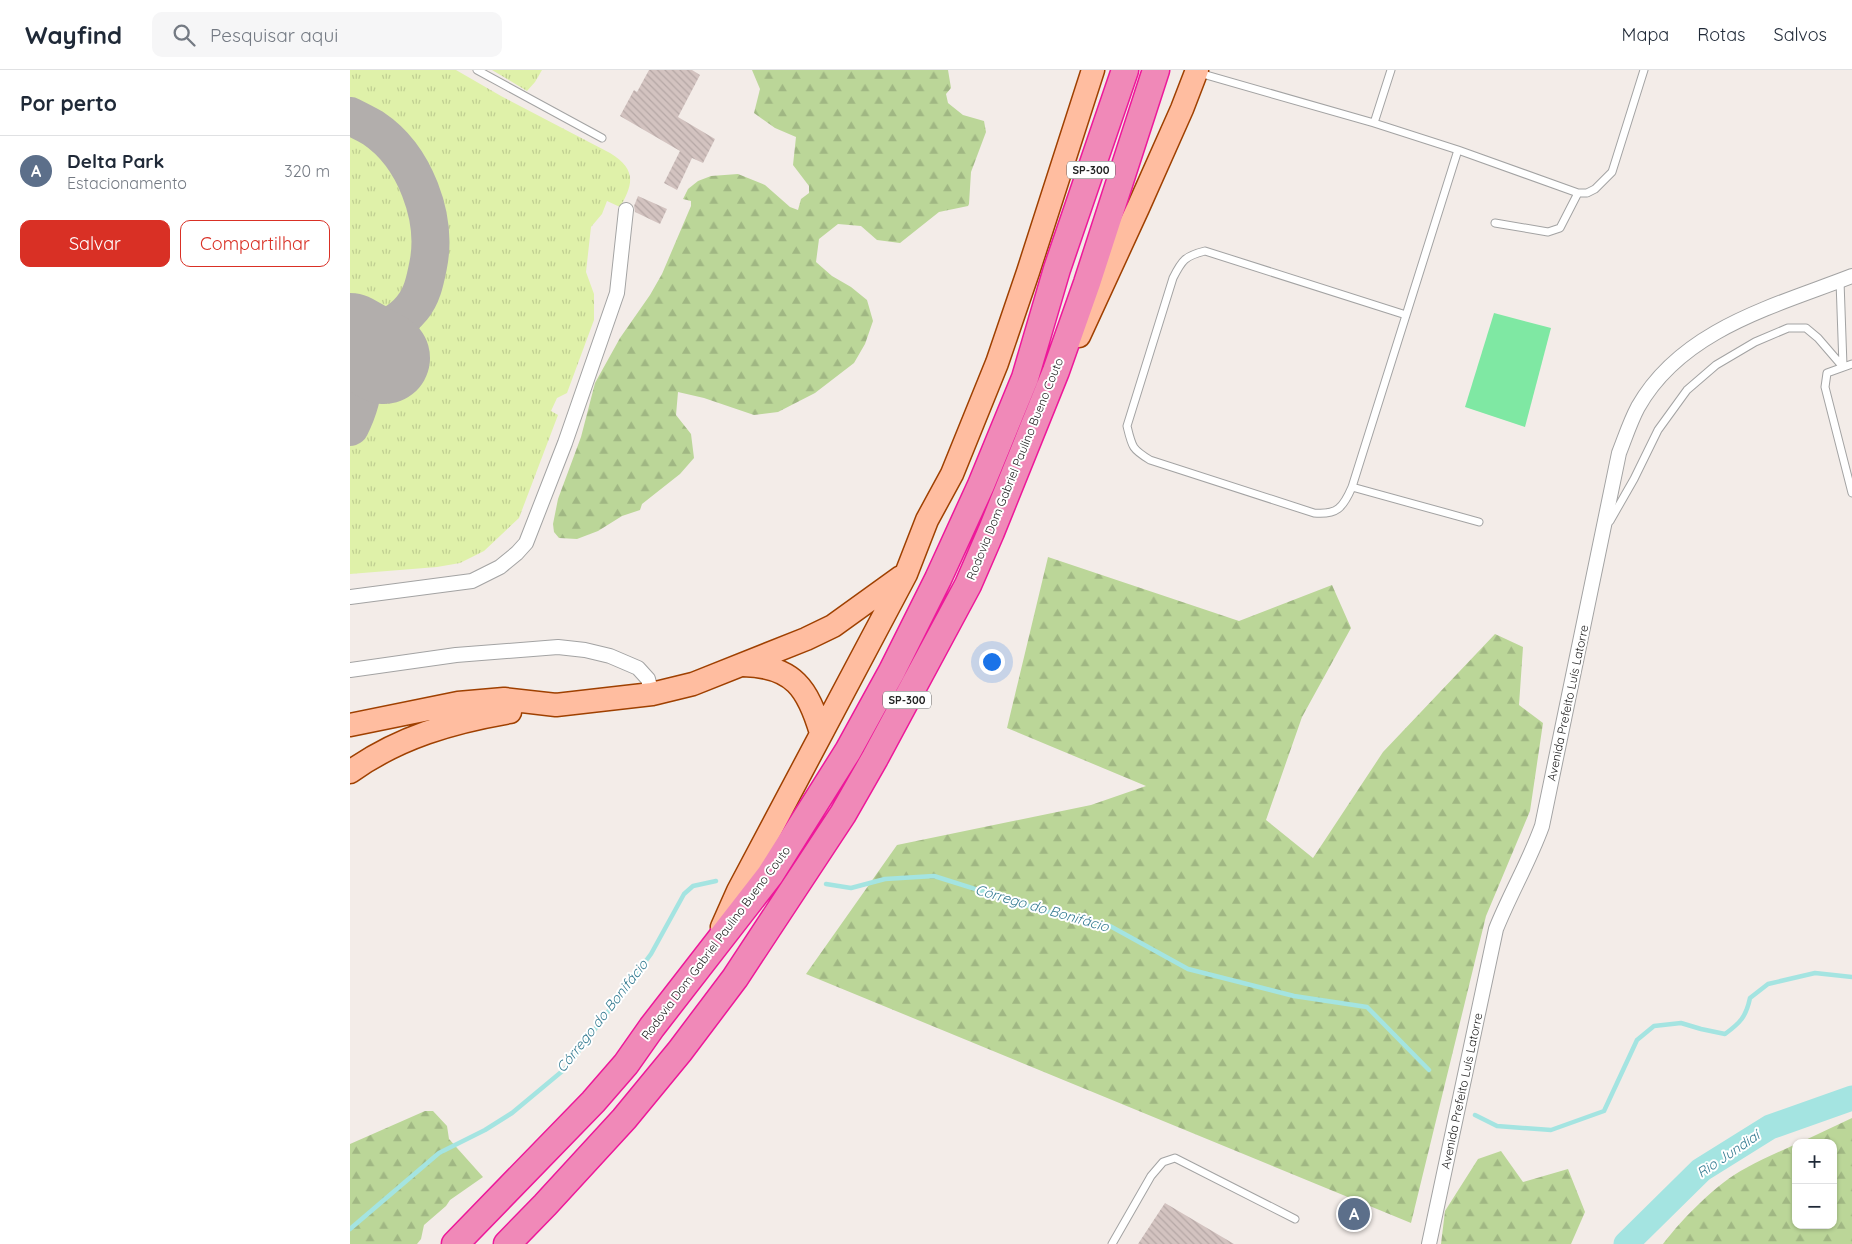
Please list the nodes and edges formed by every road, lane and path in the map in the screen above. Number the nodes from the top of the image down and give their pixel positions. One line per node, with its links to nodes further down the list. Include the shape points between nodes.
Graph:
1 (477, 70): 9 (lane)
2 (1093, 70): 23 (main road, via 997,363 952,474 927,520)
3 (1125, 70): 33 (highway, Rodovia Dom Gabriel Paulino Bueno Couto / SP-300, via 1057,269 1025,378 938,580 883,687 820,798 770,875)
4 (1156, 70): 18 (highway, Rodovia Dom Gabriel Paulino Bueno Couto / SP-300, via 1094,264)
5 (1391, 70): 8 (lane)
6 (1644, 70): 11 (lane, via 1612,172 1595,189)
7 (1197, 71): 8 (lane); 18 (main road, via 1138,208)
8 (1374, 123): 10 (lane)
9 (602, 138)
10 (1458, 150): 11 (lane); 15 (lane)
11 (1578, 193): 13 (lane, via 1560,228 1548,232)
12 (626, 210): 24 (street, via 617,293 526,543 500,567 472,582)
13 (1495, 223)
14 (1846, 278): 17 (lane); 22 (street, Avenida Prefeito Luís Latorre, via 1756,312 1713,334 1669,367 1650,389 1630,424 1619,453)
15 (1406, 315): 19 (lane); 19 (lane, via 1205,251 1181,262 1173,278 1127,426 1136,452 1150,460 1314,513 1327,514 1339,508)
16 (1852, 364): 17 (lane)
17 (1843, 367): 20 (lane, via 1827,373 1825,386); 22 (lane, via 1806,328 1788,328 1754,342 1716,366 1687,390 1658,430)
18 (1020, 460): 32 (highway, Rodovia Dom Gabriel Paulino Bueno Couto / SP-300, via 968,584)
19 (1352, 487): 21 (lane)
20 (1852, 493)
21 (1479, 522)
22 (1603, 532): 39 (street, Avenida Prefeito Luís Latorre, via 1542,826 1496,929)
23 (906, 574): 25 (main road, via 833,626); 30 (main road)
24 (350, 598)
25 (742, 665): 27 (main road, via 693,684); 30 (main road, via 762,666 780,672 801,686 815,712)
26 (350, 670): 27 (street, via 456,655 558,647 610,656 638,668 648,679)
27 (652, 694): 28 (main road)
28 (556, 705): 29 (main road, via 504,699 458,704); 31 (main road, via 468,719 409,738)
29 (350, 725)
30 (821, 733): 33 (main road, via 738,891)
31 (350, 772)
32 (843, 814): 36 (highway, Rodovia Dom Gabriel Paulino Bueno Couto / SP-300, via 735,978 680,1051 624,1119); 37 (highway, via 747,979 639,1120)
33 (709, 954): 35 (highway, Rodovia Dom Gabriel Paulino Bueno Couto / SP-300, via 626,1064)
34 (1294, 1220): 38 (lane, via 1175,1158 1163,1162 1151,1176)
35 (454, 1244)
36 (507, 1244)
37 (531, 1244)
38 (1112, 1244)
39 (1429, 1244)

